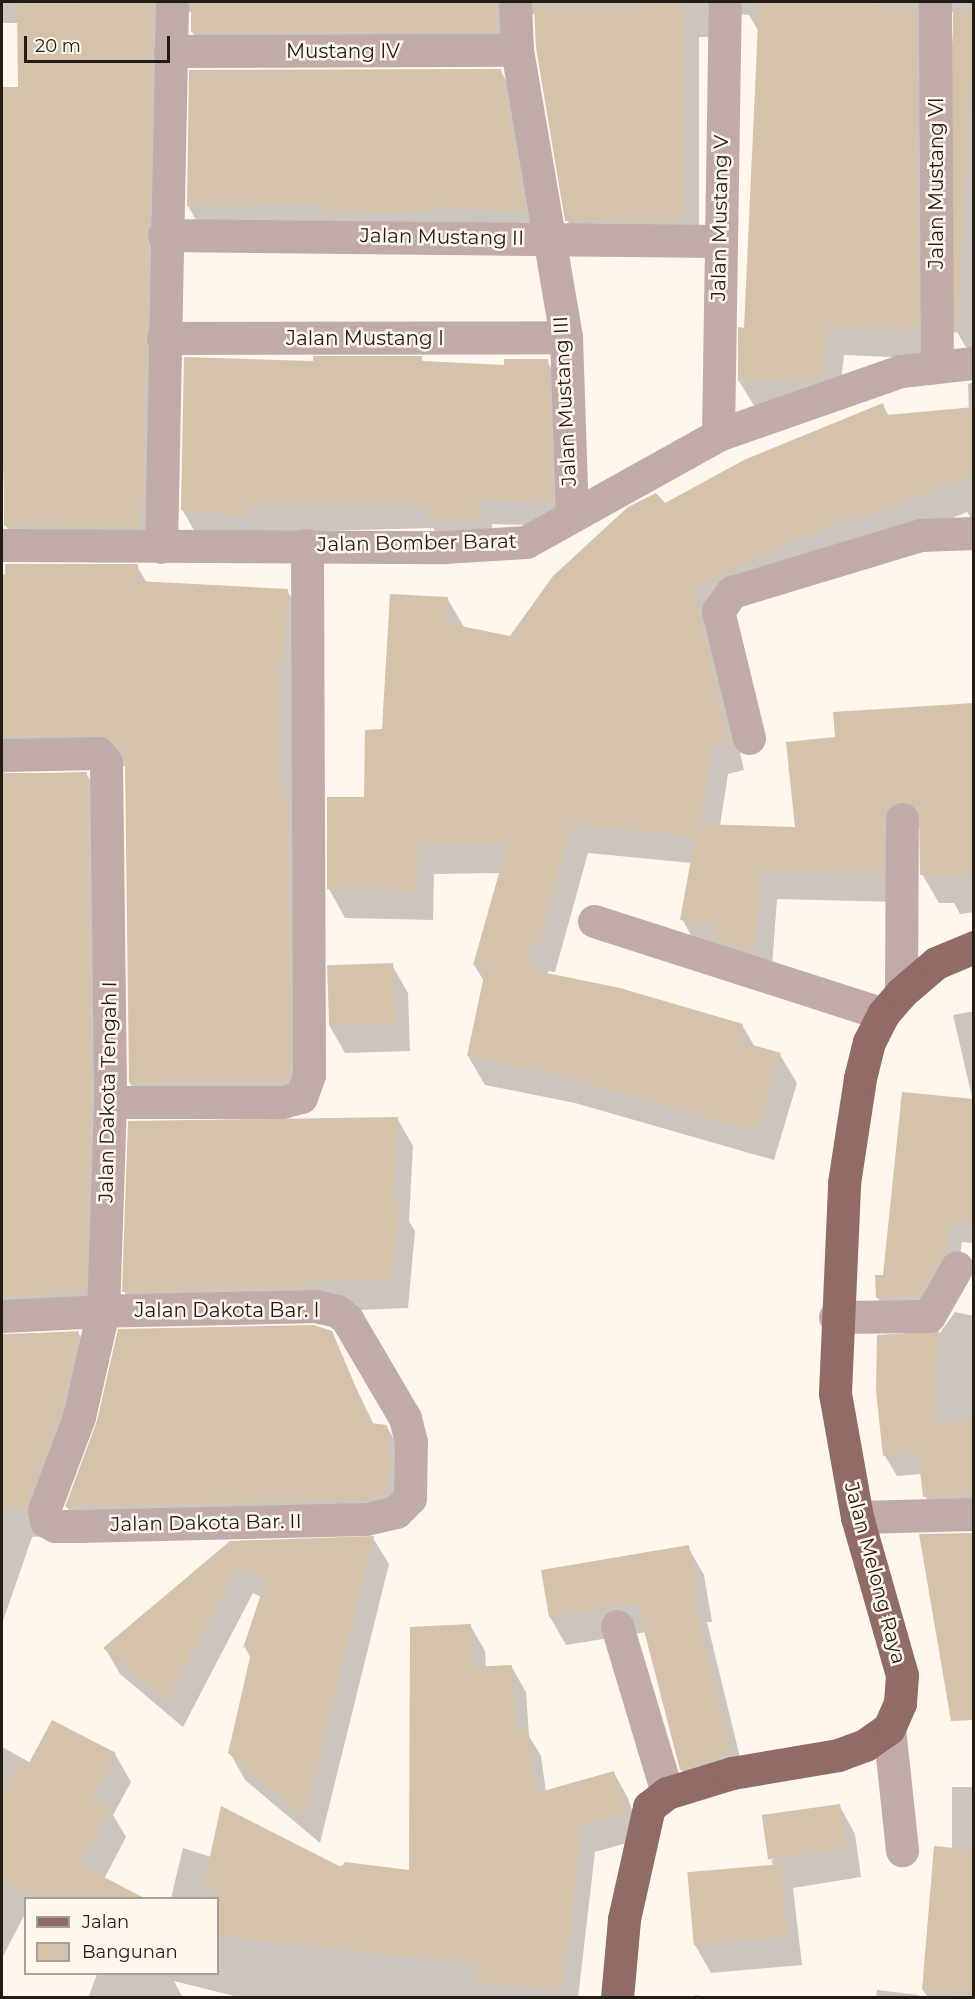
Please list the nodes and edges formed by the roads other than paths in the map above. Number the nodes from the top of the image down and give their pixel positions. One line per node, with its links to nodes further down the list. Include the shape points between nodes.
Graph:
1 (172, 2): 6 (street)
2 (515, 2): 5 (street, Jalan Mustang III)
3 (725, 2): 9 (street, Jalan Mustang V)
4 (935, 2): 13 (street, Jalan Mustang VI)
5 (517, 50): 6 (street, Mustang IV); 8 (street, Jalan Mustang III)
6 (170, 51): 7 (street)
7 (164, 235): 8 (street, Jalan Mustang II); 11 (street)
8 (546, 238): 9 (street, Jalan Mustang II); 10 (street, Jalan Mustang III)
9 (719, 241): 14 (street, Jalan Mustang V)
10 (566, 337): 11 (street, Jalan Mustang I); 15 (street, Jalan Mustang III)
11 (163, 338): 19 (street)
12 (974, 363): 13 (street, Jalan Bomber Barat)
13 (937, 365): 14 (street, Jalan Bomber Barat, via 901,371)
14 (718, 435): 15 (street, Jalan Bomber Barat)
15 (572, 516): 18 (street, Jalan Bomber Barat, via 526,542 513,544)
16 (974, 533): 20 (street, via 904,539 732,592 718,611)
17 (2, 545): 19 (street, Jalan Bomber Barat)
18 (307, 545): 19 (street, Jalan Bomber Barat); 26 (street, via 309,1075 301,1097 282,1102)
19 (161, 547)
20 (749, 738)
21 (2, 755): 26 (street, Jalan Dakota Tengah I, via 98,753 106,762)
22 (902, 819): 25 (street)
23 (594, 921): 25 (street)
24 (974, 947): 25 (main road, Jalan Melong Raya, via 936,963)
25 (892, 1003): 30 (main road, Jalan Melong Raya, via 869,1042 855,1113 844,1183)
26 (110, 1101): 28 (street, Jalan Dakota Tengah I)
27 (957, 1267): 30 (street, via 929,1316)
28 (103, 1311): 29 (street, Jalan Dakota Bar. I); 33 (street, Jalan Dakota Bar. I, via 316,1306 342,1315 400,1409 411,1442 410,1498 396,1512); 34 (street, Jalan Dakota Tengah I, via 79,1417 44,1510)
29 (2, 1316)
30 (836, 1317): 32 (main road, Jalan Melong Raya, via 835,1393)
31 (974, 1514): 32 (street)
32 (856, 1516): 36 (main road, Jalan Melong Raya, via 902,1675 900,1703)
33 (366, 1520): 34 (street, Jalan Dakota Bar. II, via 78,1526 55,1526)
34 (46, 1521)
35 (617, 1626): 37 (street)
36 (889, 1728): 37 (main road, via 865,1745 838,1755 732,1773); 38 (street)
37 (667, 1793): 39 (main road, via 649,1808 642,1827 624,1919)
38 (902, 1850)
39 (617, 1998)

